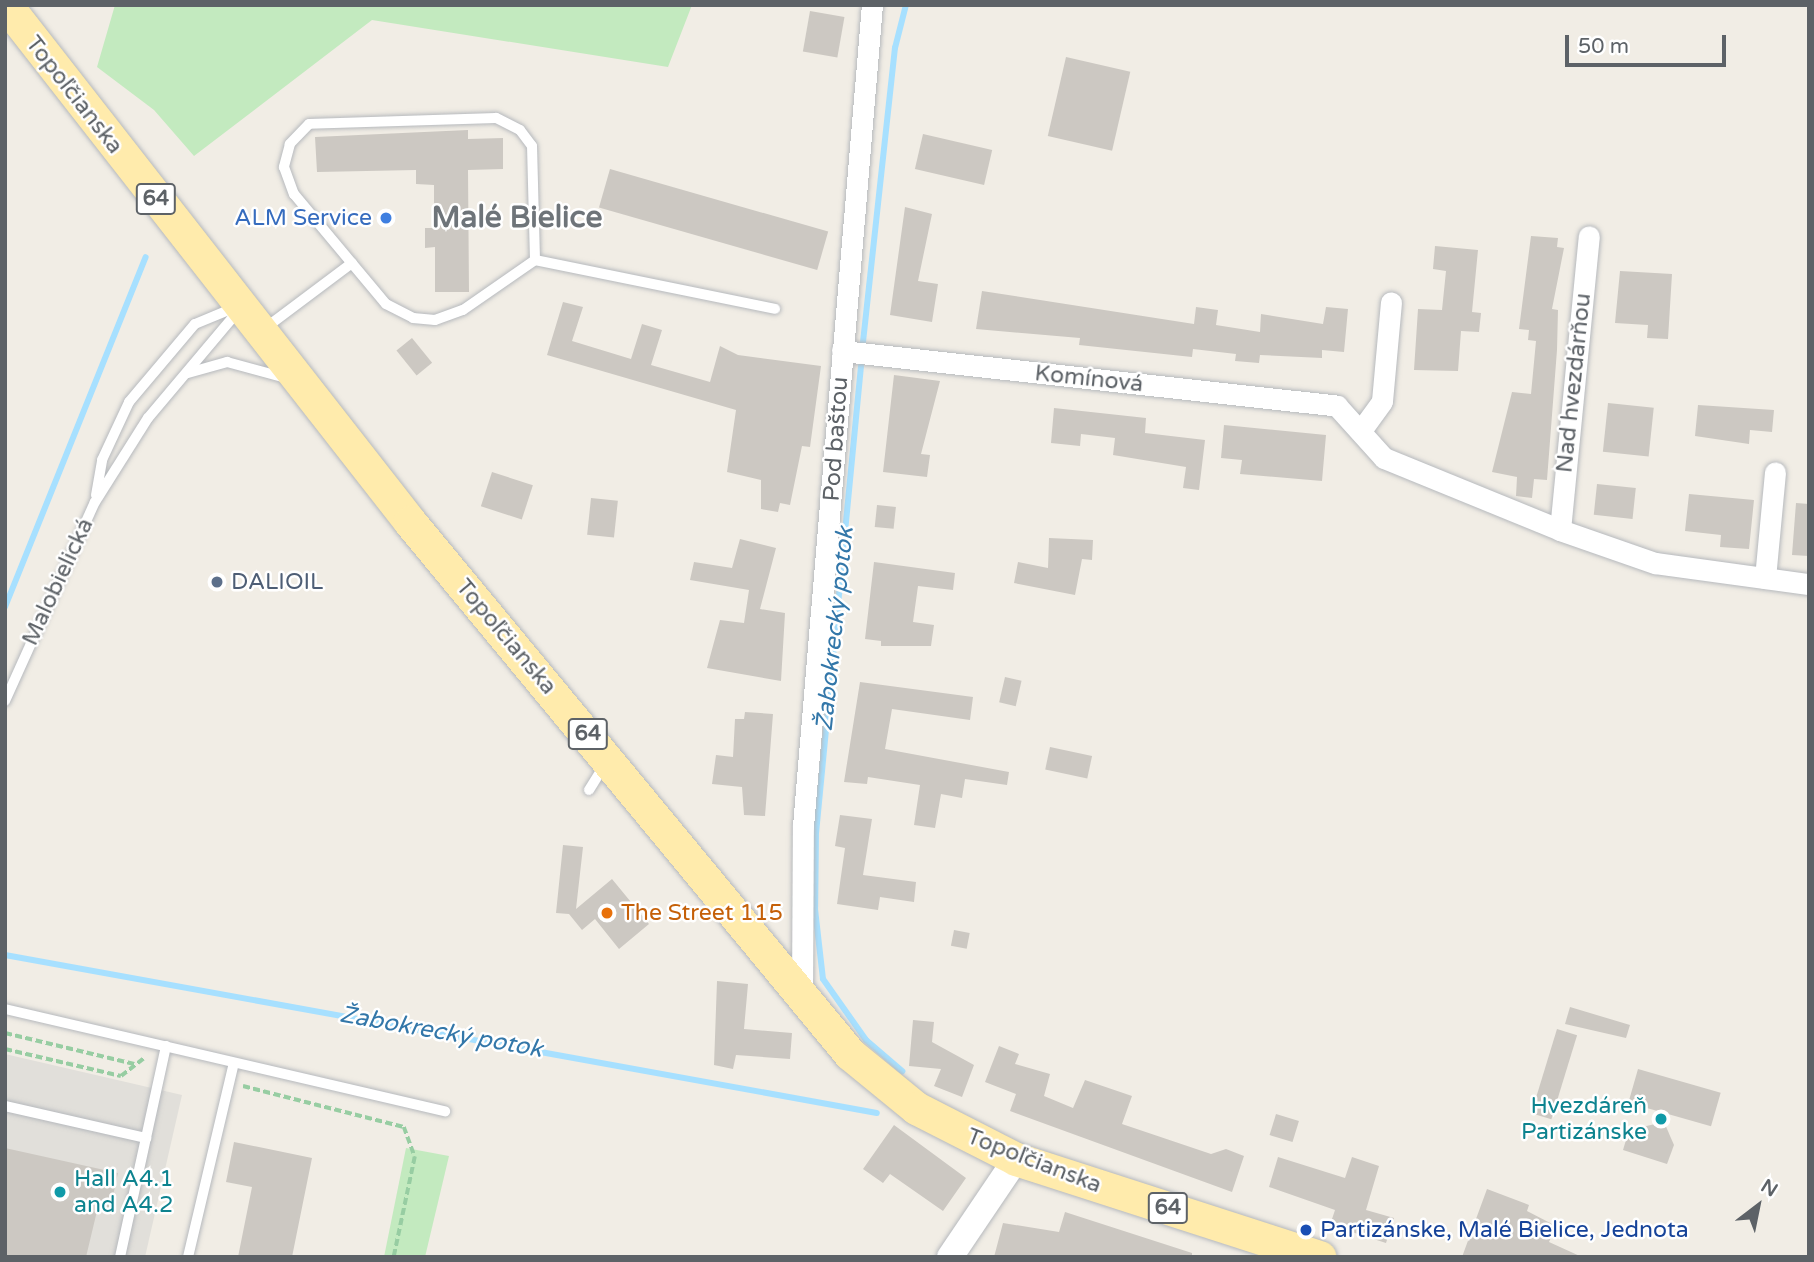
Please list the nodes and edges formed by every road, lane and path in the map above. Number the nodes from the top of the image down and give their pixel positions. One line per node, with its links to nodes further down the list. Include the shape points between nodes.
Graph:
1 (6, 5): 8 (main road, Topoľčianska / 64, via 69,93)
2 (872, 5): 9 (street, Pod baštou)
3 (1589, 236): 15 (street, Nad hvezdárňou)
4 (535, 260): 5 (lane, via 463,310 435,320 413,318 386,304); 5 (lane, via 532,146 520,130 496,118 309,124 290,144 284,167 294,194); 7 (lane)
5 (352, 263): 8 (lane)
6 (1391, 302): 12 (street, via 1382,401)
7 (775, 309)
8 (253, 317): 10 (lane, Malobielická); 11 (main road, Topoľčianska / 64); 14 (lane, Malobielická, via 195,324 129,402 102,460)
9 (842, 351): 12 (street, Komínová, via 1336,406); 21 (street, Pod baštou, via 803,826)
10 (188, 373): 11 (lane, via 227,362); 14 (lane, Malobielická, via 148,418)
11 (303, 384): 19 (main road, Topoľčianska / 64)
12 (1362, 429): 15 (street, via 1384,458)
13 (1775, 472): 16 (street)
14 (95, 502): 18 (lane, Malobielická)
15 (1560, 530): 16 (street, via 1656,563)
16 (1765, 578): 17 (street)
17 (1809, 584)
18 (5, 701)
19 (610, 760): 20 (lane); 21 (main road, Topoľčianska / 64)
20 (589, 790)
21 (802, 999): 31 (main road, Topoľčianska / 64, via 891,1090 948,1127)
22 (5, 1009): 24 (lane)
23 (5, 1033): 25 (path, via 134,1064 121,1076)
24 (166, 1046): 26 (lane); 30 (lane)
25 (5, 1049)
26 (234, 1063): 27 (lane); 29 (lane)
27 (231, 1083): 33 (lane); 34 (path, via 404,1127 415,1157)
28 (5, 1106): 30 (lane)
29 (445, 1111)
30 (146, 1139): 32 (lane)
31 (1016, 1159): 35 (street); 36 (main road, Topoľčianska / 64)
32 (120, 1257)
33 (188, 1257)
34 (394, 1257)
35 (950, 1257)
36 (1320, 1257)

